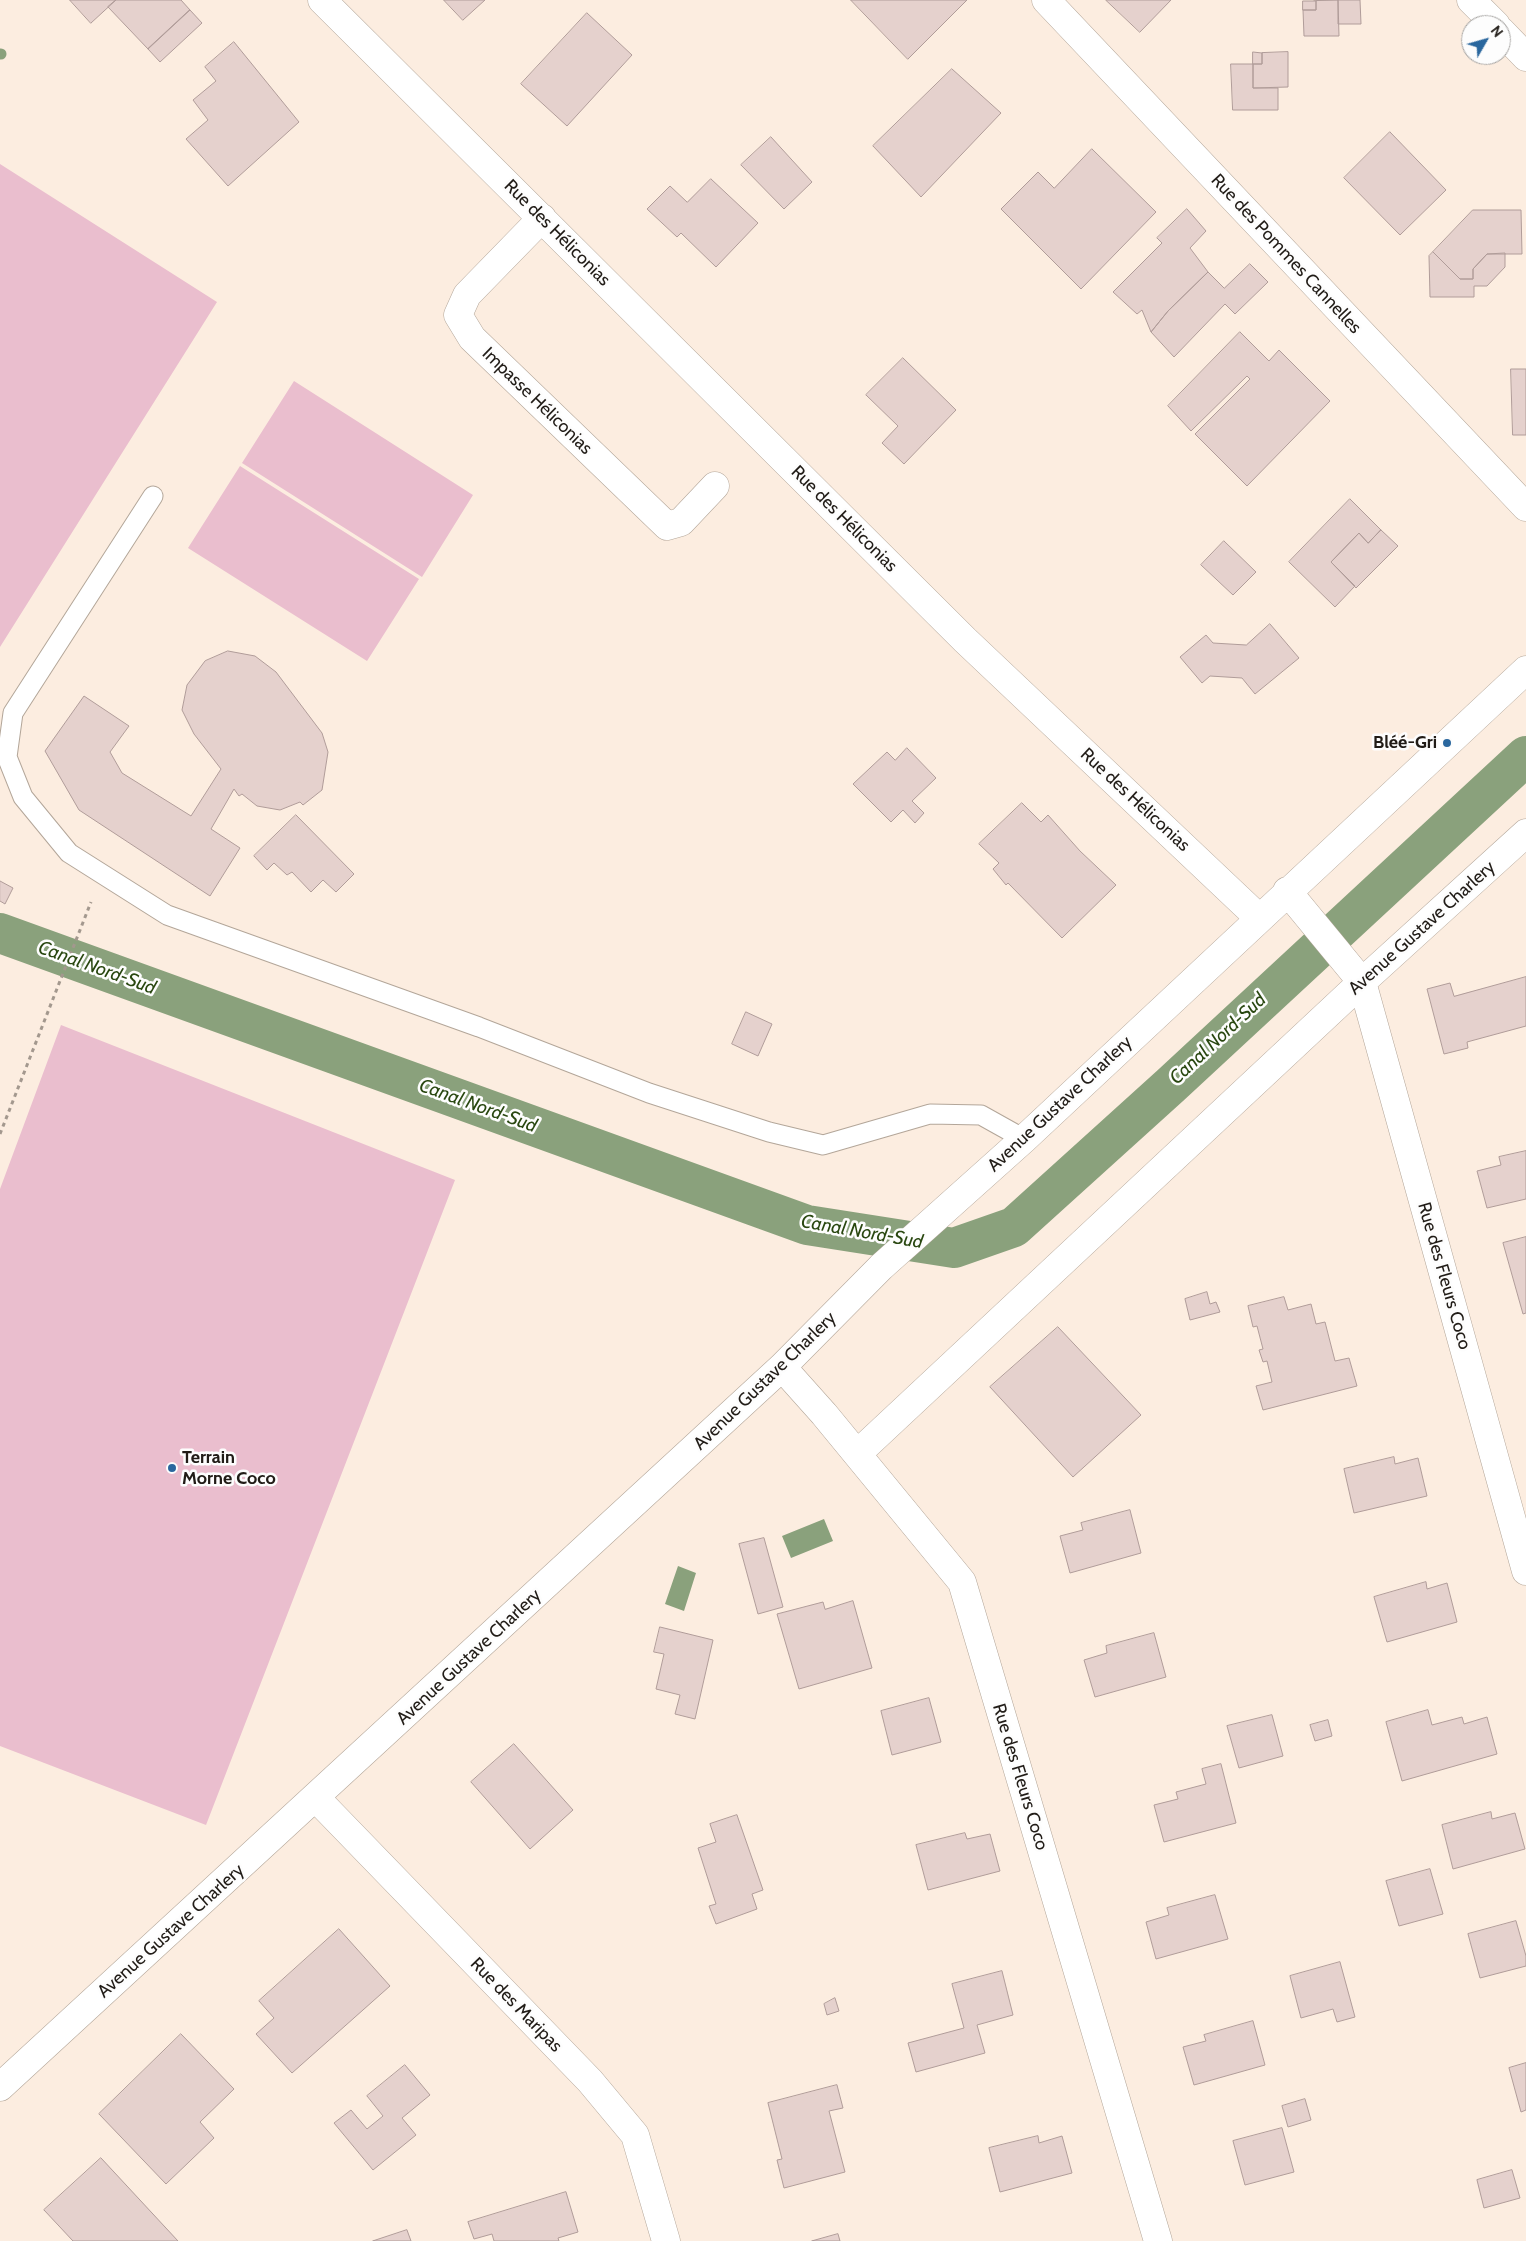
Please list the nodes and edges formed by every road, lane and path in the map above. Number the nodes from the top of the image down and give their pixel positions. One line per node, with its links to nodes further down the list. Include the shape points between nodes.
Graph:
1 (322, 0): 7 (street, Rue des Héliconias)
2 (1046, 0): 10 (street, Rue des Pommes Cannelles)
3 (1471, 0): 4 (street)
4 (1486, 15)
5 (1511, 41): 6 (street)
6 (1526, 57)
7 (542, 218): 8 (street, Impasse Héliconias, via 467,296 458,315 472,338 667,526 681,522); 15 (street, Rue des Héliconias, via 965,640)
8 (715, 486)
9 (153, 496): 18 (lane, via 13,713 7,757 23,797 69,852 167,915 479,1027 649,1094 769,1132 823,1145 930,1114 947,1114 981,1115)
10 (1526, 507)
11 (1526, 670): 13 (street, Avenue Gustave Charlery)
12 (1526, 833): 16 (street, Avenue Gustave Charlery)
13 (1293, 897): 15 (street, Avenue Gustave Charlery); 16 (street)
14 (84, 918): 17 (path)
15 (1259, 918): 18 (street, Avenue Gustave Charlery)
16 (1357, 975): 20 (street, Avenue Gustave Charlery); 21 (street, Rue des Fleurs Coco)
17 (0, 1134)
18 (1024, 1139): 19 (street, Avenue Gustave Charlery, via 881,1267)
19 (790, 1376): 20 (street, Rue des Fleurs Coco); 22 (street, Avenue Gustave Charlery)
20 (857, 1454): 25 (street, Rue des Fleurs Coco, via 962,1582)
21 (1526, 1571)
22 (316, 1798): 23 (street, Avenue Gustave Charlery); 24 (street, Rue des Maripas, via 590,2081 635,2135)
23 (0, 2087)
24 (666, 2241)
25 (1158, 2241)

